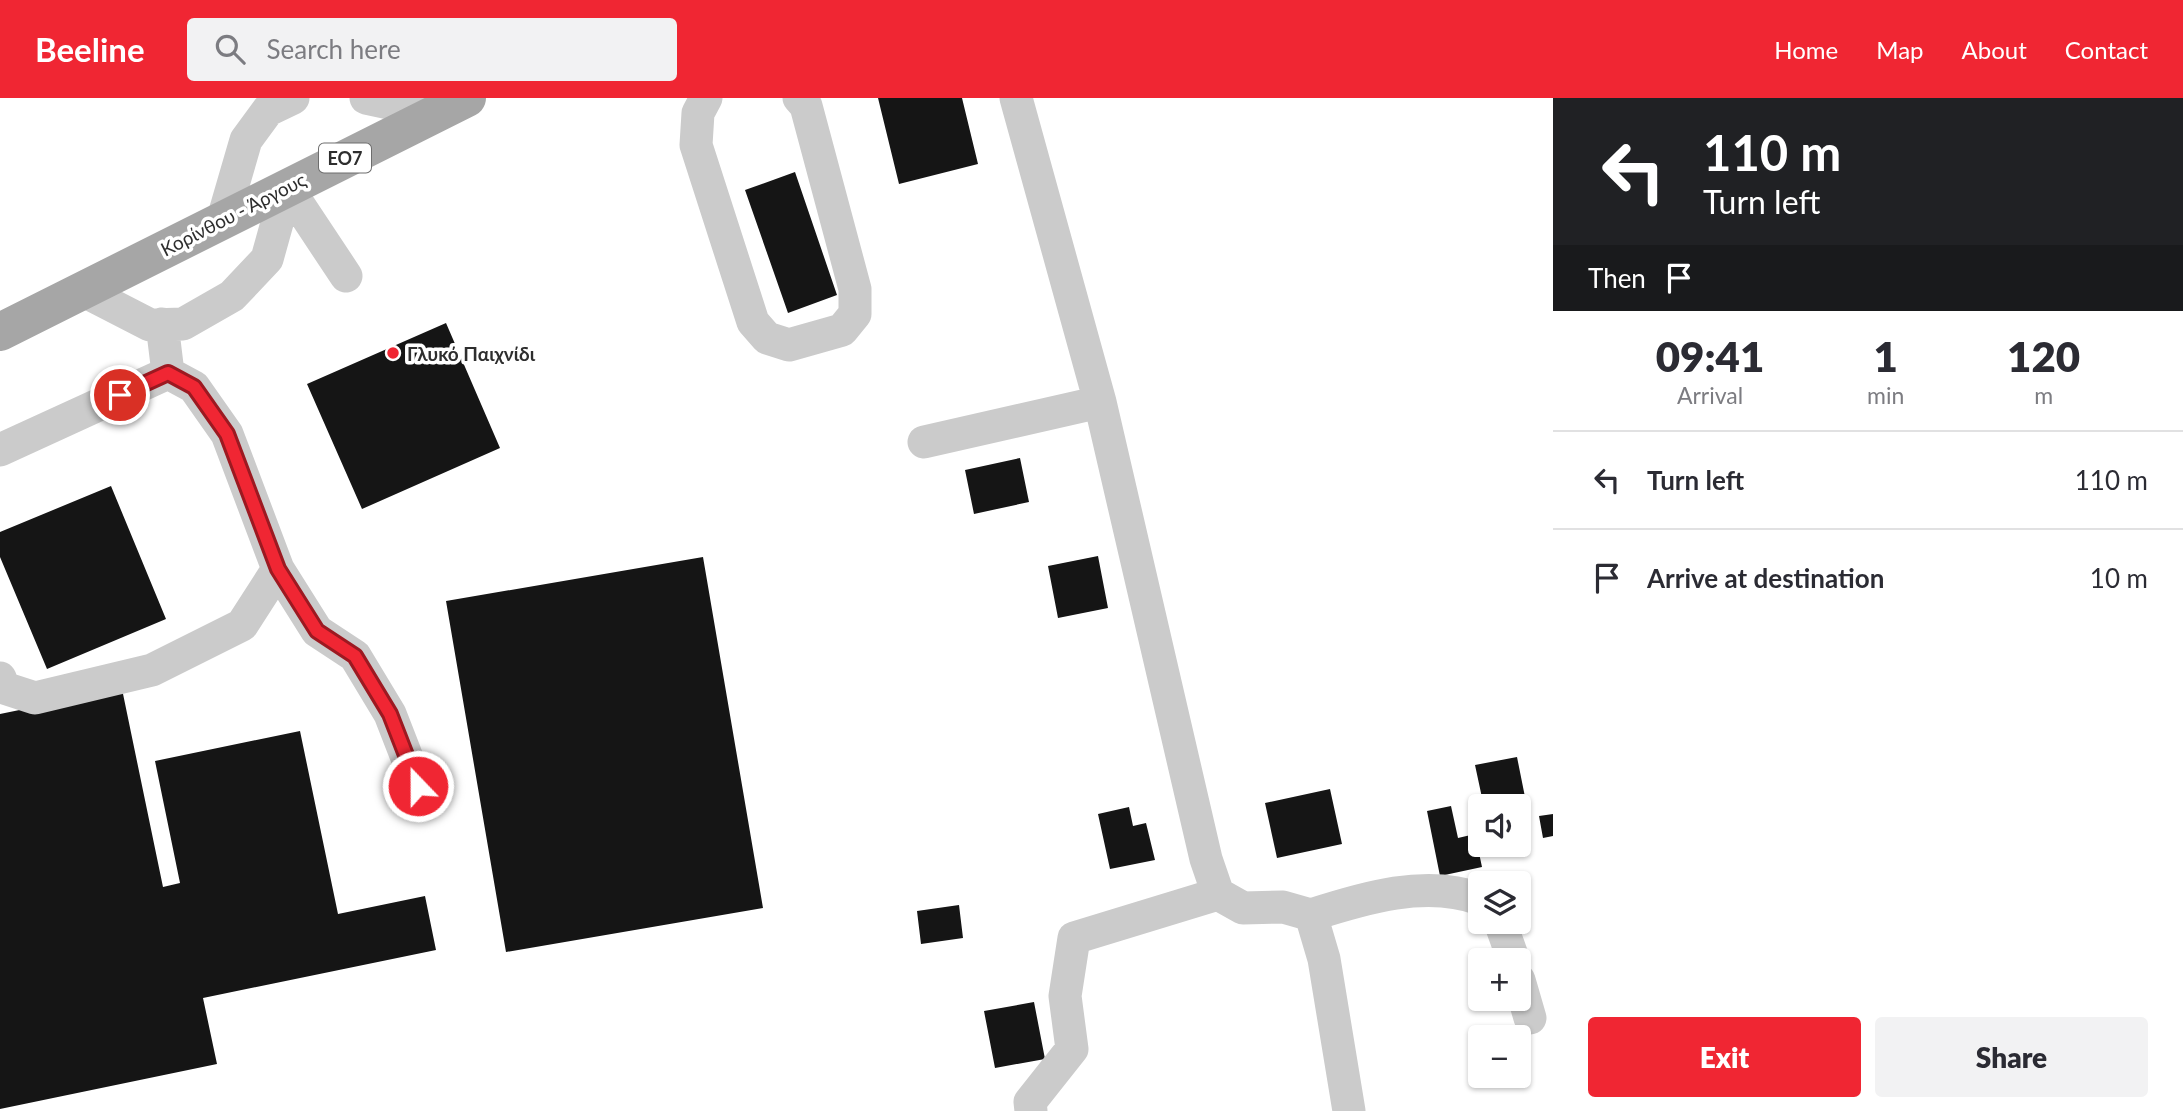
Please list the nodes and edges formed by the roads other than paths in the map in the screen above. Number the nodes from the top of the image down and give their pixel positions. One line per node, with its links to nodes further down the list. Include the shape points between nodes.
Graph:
1 (293, 98): 8 (street, via 268,110 246,140)
2 (366, 98): 6 (street)
3 (706, 98): 4 (street, via 698,113 696,145 754,322 767,338 789,345 842,330 855,314 855,289 806,106)
4 (799, 98)
5 (1016, 98): 14 (street)
6 (452, 106): 7 (main road, Κορίνθου - Άργους / ΕΟ7)
7 (287, 187): 8 (main road, Κορίνθου - Άργους / ΕΟ7); 9 (street); 11 (street, via 267,259 232,296 183,324)
8 (223, 219): 10 (main road, Κορίνθου - Άργους / ΕΟ7)
9 (346, 276)
10 (82, 290): 11 (street, via 150,325); 12 (main road, Κορίνθου - Άργους / ΕΟ7)
11 (162, 324): 13 (street)
12 (0, 331)
13 (168, 373): 16 (street); 17 (street, via 194,387 227,434)
14 (1100, 402): 15 (street); 20 (street, via 1206,859)
15 (924, 442)
16 (0, 450)
17 (278, 569): 18 (street, via 242,625 152,670 35,698 4,688); 19 (street, via 317,631 355,656 390,714)
18 (0, 678)
19 (418, 786)
20 (1218, 894): 22 (street, via 1243,908 1283,907); 25 (street, via 1074,937 1065,996 1072,1049 1030,1102)
21 (1468, 894): 22 (street, via 1424,891 1366,897)
22 (1311, 915): 26 (street, via 1324,959)
23 (1528, 1011): 24 (street)
24 (1530, 1018)
25 (1031, 1111)
26 (1349, 1111)

